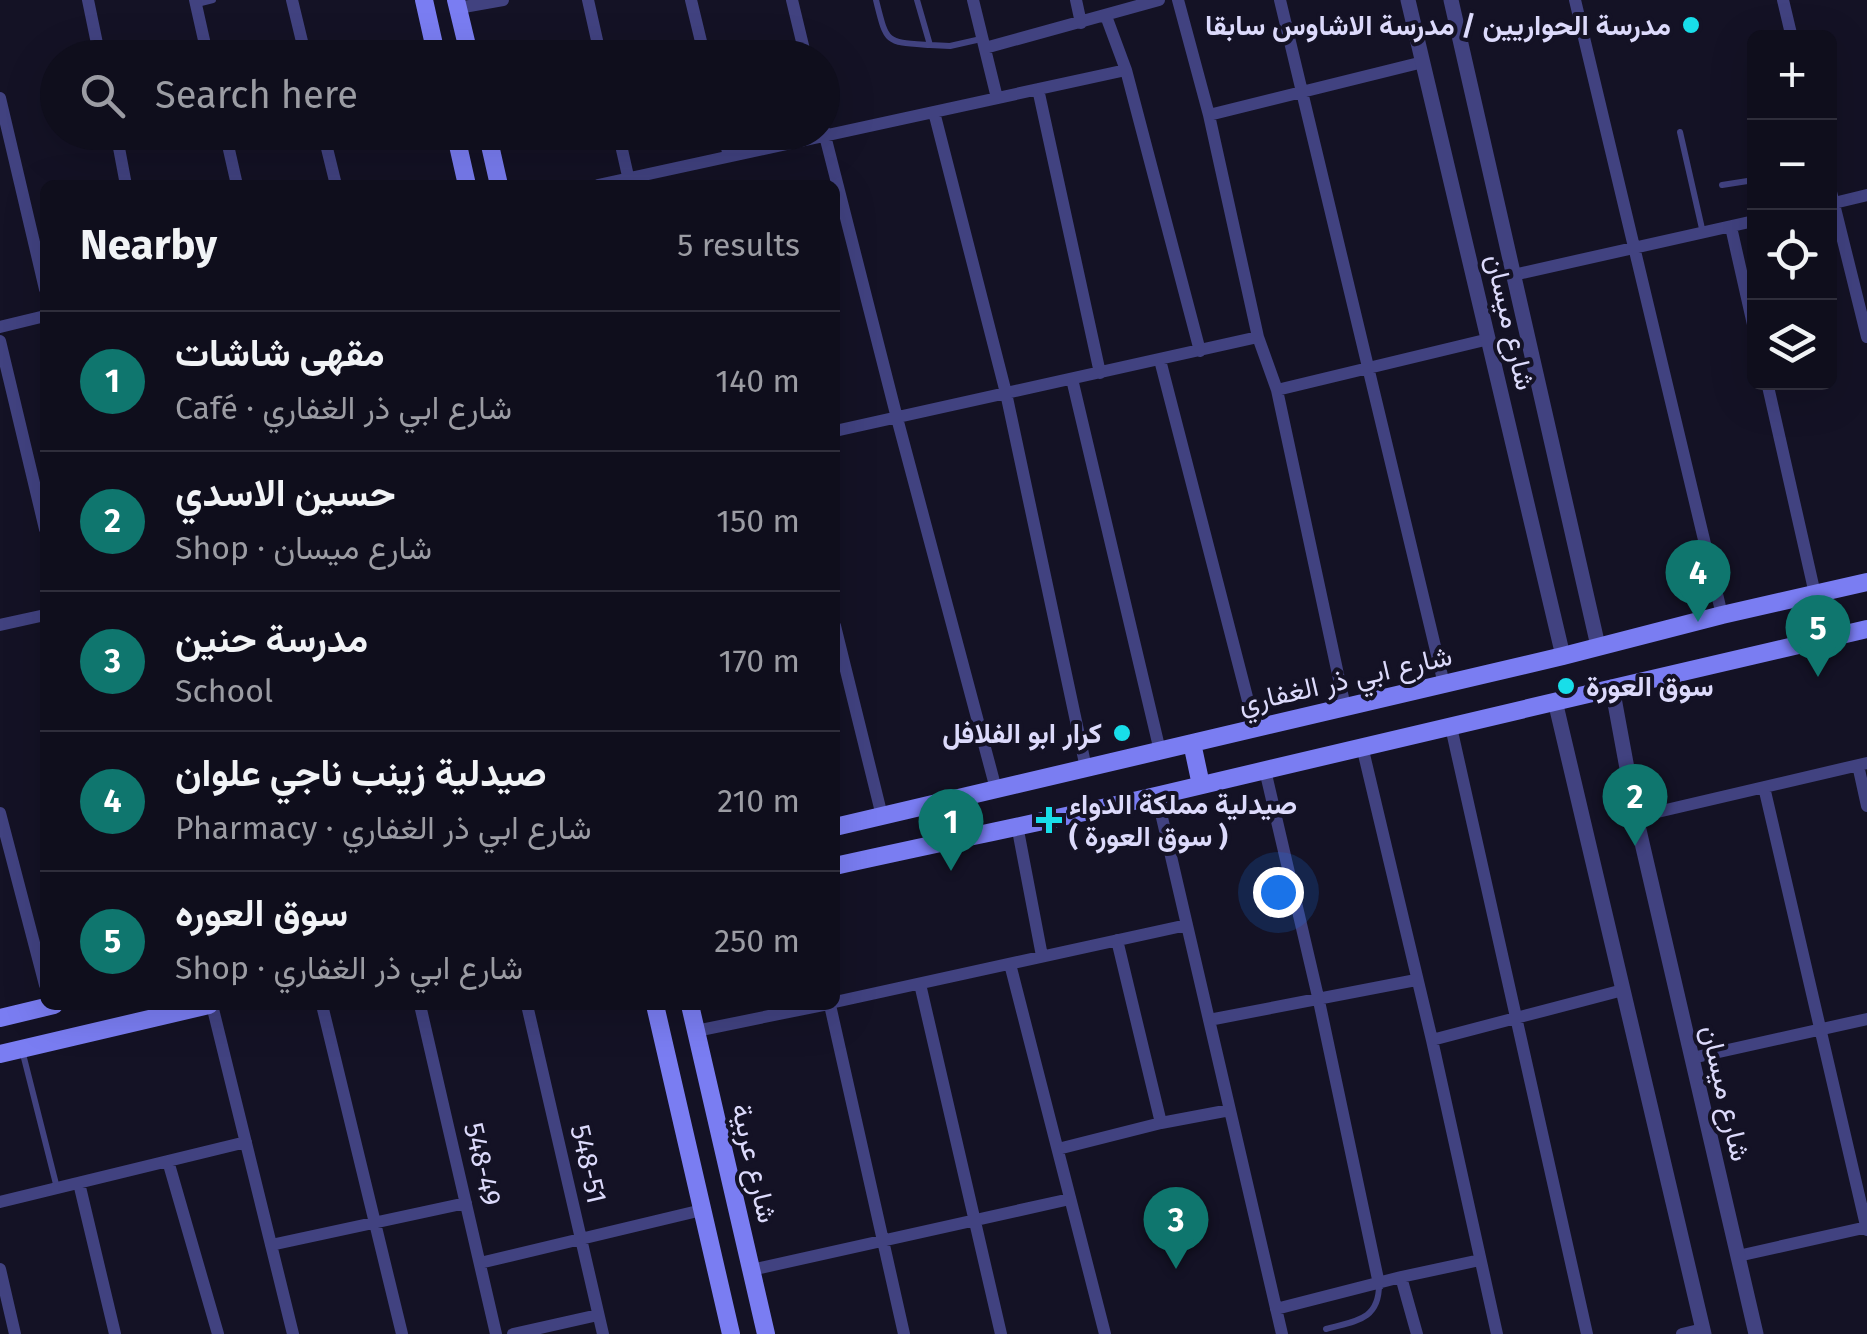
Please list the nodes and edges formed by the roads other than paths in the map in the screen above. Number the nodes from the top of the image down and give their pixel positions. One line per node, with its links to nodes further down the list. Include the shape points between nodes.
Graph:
1 (88, 0): 25 (street)
2 (213, 0): 20 (lane)
3 (292, 0): 27 (street)
4 (424, 0): 28 (main road)
5 (503, 0): 21 (street)
6 (588, 0): 30 (street)
7 (691, 0): 31 (street)
8 (792, 0): 32 (street)
9 (876, 0): 34 (lane, via 888,38)
10 (916, 0): 34 (lane)
11 (973, 0): 33 (street)
12 (1076, 0): 23 (street)
13 (1159, 0): 22 (street)
14 (1178, 0): 42 (street)
15 (1280, 0): 38 (street)
16 (1408, 0): 35 (street, شارع ميسان)
17 (1451, 0): 74 (street, شارع ميسان)
18 (1575, 0): 72 (street)
19 (1783, 0): 24 (street)
20 (195, 2): 26 (street)
21 (457, 4): 29 (main road)
22 (1106, 16): 23 (street); 36 (street)
23 (1082, 23): 33 (street)
24 (1790, 30)
25 (96, 40)
26 (204, 40)
27 (302, 40)
28 (434, 40)
29 (466, 40)
30 (597, 40)
31 (701, 40)
32 (802, 40)
33 (984, 43): 34 (lane); 40 (street)
34 (930, 45)
35 (1423, 62): 38 (street); 80 (street, شارع ميسان)
36 (1126, 70): 37 (street); 82 (street)
37 (1038, 89): 40 (street); 85 (street)
38 (1302, 93): 42 (street); 84 (street)
39 (0, 98): 73 (street)
40 (997, 98): 41 (street)
41 (934, 112): 43 (street); 89 (street)
42 (1209, 114): 79 (street)
43 (840, 127)
44 (1680, 132): 71 (lane)
45 (119, 150): 55 (street)
46 (229, 150): 56 (street)
47 (327, 150): 57 (street)
48 (458, 150): 58 (main road)
49 (491, 150): 59 (main road)
50 (622, 150): 60 (street)
51 (728, 150): 54 (street)
52 (750, 150): 54 (street)
53 (829, 150): 62 (street)
54 (729, 156): 61 (street)
55 (125, 180)
56 (235, 180)
57 (335, 180)
58 (466, 180)
59 (498, 180)
60 (629, 180)
61 (637, 180)
62 (837, 180)
63 (1747, 181): 64 (lane)
64 (1722, 185)
65 (840, 192): 90 (street)
66 (1867, 195): 67 (street)
67 (1837, 198)
68 (1834, 210): 78 (street)
69 (1747, 223): 70 (street)
70 (1731, 227): 71 (street); 75 (street)
71 (1703, 233): 72 (street)
72 (1635, 249): 74 (street); 95 (street)
73 (40, 258)
74 (1513, 275): 100 (street, شارع ميسان)
75 (1747, 300)
76 (40, 317): 77 (street)
77 (0, 327)
78 (1867, 336)
79 (1258, 337): 82 (street); 87 (street)
80 (1489, 339): 84 (street); 101 (street, شارع ميسان)
81 (0, 341): 92 (street)
82 (1200, 351): 83 (street)
83 (1160, 360): 85 (street); 106 (street)
84 (1368, 368): 87 (street); 102 (street)
85 (1100, 372): 86 (street)
86 (1072, 378): 89 (street); 110 (street)
87 (1277, 390): 105 (street)
88 (1769, 390): 94 (street)
89 (1006, 393): 90 (street); 112 (street)
90 (897, 418): 91 (street); 116 (street)
91 (840, 429)
92 (40, 508)
93 (1867, 582): 94 (main road, شارع ابي ذر الغفاري)
94 (1815, 594): 95 (main road, شارع ابي ذر الغفاري)
95 (1722, 615): 100 (main road, شارع ابي ذر الغفاري)
96 (40, 616): 97 (street)
97 (0, 626)
98 (1867, 629): 103 (main road)
99 (840, 646): 120 (street)
100 (1598, 646): 101 (main road, شارع ابي ذر الغفاري)
101 (1562, 656): 102 (main road, شارع ابي ذر الغفاري)
102 (1444, 684): 105 (main road, شارع ابي ذر الغفاري)
103 (1612, 687): 104 (main road); 121 (street, شارع ميسان)
104 (1555, 702): 107 (main road); 132 (street)
105 (1344, 707): 106 (main road, شارع ابي ذر الغفاري)
106 (1255, 728): 108 (main road, شارع ابي ذر الغفاري)
107 (1451, 728): 109 (main road); 146 (street)
108 (1192, 743): 110 (main road, شارع ابي ذر الغفاري); 114 (main road)
109 (1362, 746): 113 (main road); 130 (street)
110 (1160, 751): 112 (main road, شارع ابي ذر الغفاري)
111 (1862, 764): 115 (street); 118 (street)
112 (1086, 768): 116 (main road, شارع ابي ذر الغفاري)
113 (1264, 770): 114 (main road); 133 (street)
114 (1201, 785): 117 (main road)
115 (1764, 787): 121 (street); 149 (street)
116 (996, 790): 120 (main road, شارع ابي ذر الغفاري)
117 (1157, 796): 123 (main road); 125 (street)
118 (1867, 806)
119 (0, 814): 129 (street)
120 (882, 816): 122 (main road, شارع ابي ذر الغفاري)
121 (1636, 817): 154 (street, شارع ميسان)
122 (840, 826)
123 (1017, 826): 124 (main road); 127 (street)
124 (840, 865)
125 (1187, 925): 126 (street); 147 (street)
126 (1117, 940): 127 (street); 156 (street)
127 (1042, 956): 128 (street)
128 (1010, 964): 131 (street); 158 (street)
129 (40, 966)
130 (1416, 980): 133 (street); 151 (street)
131 (920, 984): 134 (street); 166 (street)
132 (1623, 990): 146 (street); 182 (street)
133 (1319, 1000): 147 (street); 178 (street)
134 (840, 1002)
135 (40, 1008): 145 (main road)
136 (160, 1010): 152 (main road)
137 (212, 1010): 157 (street)
138 (323, 1010): 167 (street)
139 (421, 1010): 164 (street, 548-49)
140 (527, 1010): 169 (street, 548-51)
141 (657, 1010): 165 (main road)
142 (691, 1010): 150 (main road, شارع عربية)
143 (800, 1010): 150 (street)
144 (830, 1010): 170 (street)
145 (0, 1018)
146 (1517, 1019): 151 (street); 199 (street)
147 (1209, 1020): 155 (street)
148 (1867, 1020): 149 (street)
149 (1821, 1030): 154 (street); 168 (street)
150 (696, 1032): 176 (main road, شارع عربية)
151 (1432, 1040): 173 (street)
152 (22, 1049): 153 (main road); 161 (lane)
153 (0, 1054)
154 (1692, 1058): 172 (street, شارع ميسان)
155 (1230, 1110): 156 (street); 179 (street)
156 (1161, 1123): 158 (street)
157 (246, 1142): 159 (street); 171 (street)
158 (1058, 1150): 162 (street)
159 (168, 1160): 160 (street); 186 (street)
160 (80, 1184): 161 (street); 185 (street)
161 (57, 1189): 163 (street)
162 (1070, 1198): 166 (street); 195 (street)
163 (0, 1202)
164 (466, 1203): 167 (street); 174 (street, 548-49)
165 (702, 1210): 169 (street); 191 (main road)
166 (975, 1221): 170 (street); 194 (street)
167 (374, 1223): 171 (street); 187 (street)
168 (1867, 1228): 172 (street)
169 (581, 1238): 174 (street); 180 (street, 548-51)
170 (884, 1242): 176 (street); 193 (street)
171 (271, 1245): 183 (street)
172 (1738, 1256): 201 (street, شارع ميسان)
173 (1480, 1260): 177 (street); 198 (street)
174 (480, 1263): 188 (street, 548-49)
175 (0, 1269): 184 (street)
176 (752, 1270): 192 (main road, شارع عربية)
177 (1401, 1277): 178 (street); 197 (street)
178 (1380, 1284): 179 (street); 181 (lane, via 1370,1313)
179 (1276, 1309): 196 (street)
180 (598, 1315): 189 (street); 190 (street, 548-51)
181 (1326, 1330)
182 (1703, 1332): 200 (street)
183 (288, 1333)
184 (15, 1334)
185 (115, 1334)
186 (218, 1334)
187 (402, 1334)
188 (496, 1334)
189 (513, 1334)
190 (603, 1334)
191 (731, 1334)
192 (766, 1334)
193 (904, 1334)
194 (1001, 1334)
195 (1105, 1334)
196 (1282, 1334)
197 (1415, 1334)
198 (1498, 1334)
199 (1587, 1334)
200 (1682, 1334)
201 (1756, 1334)

